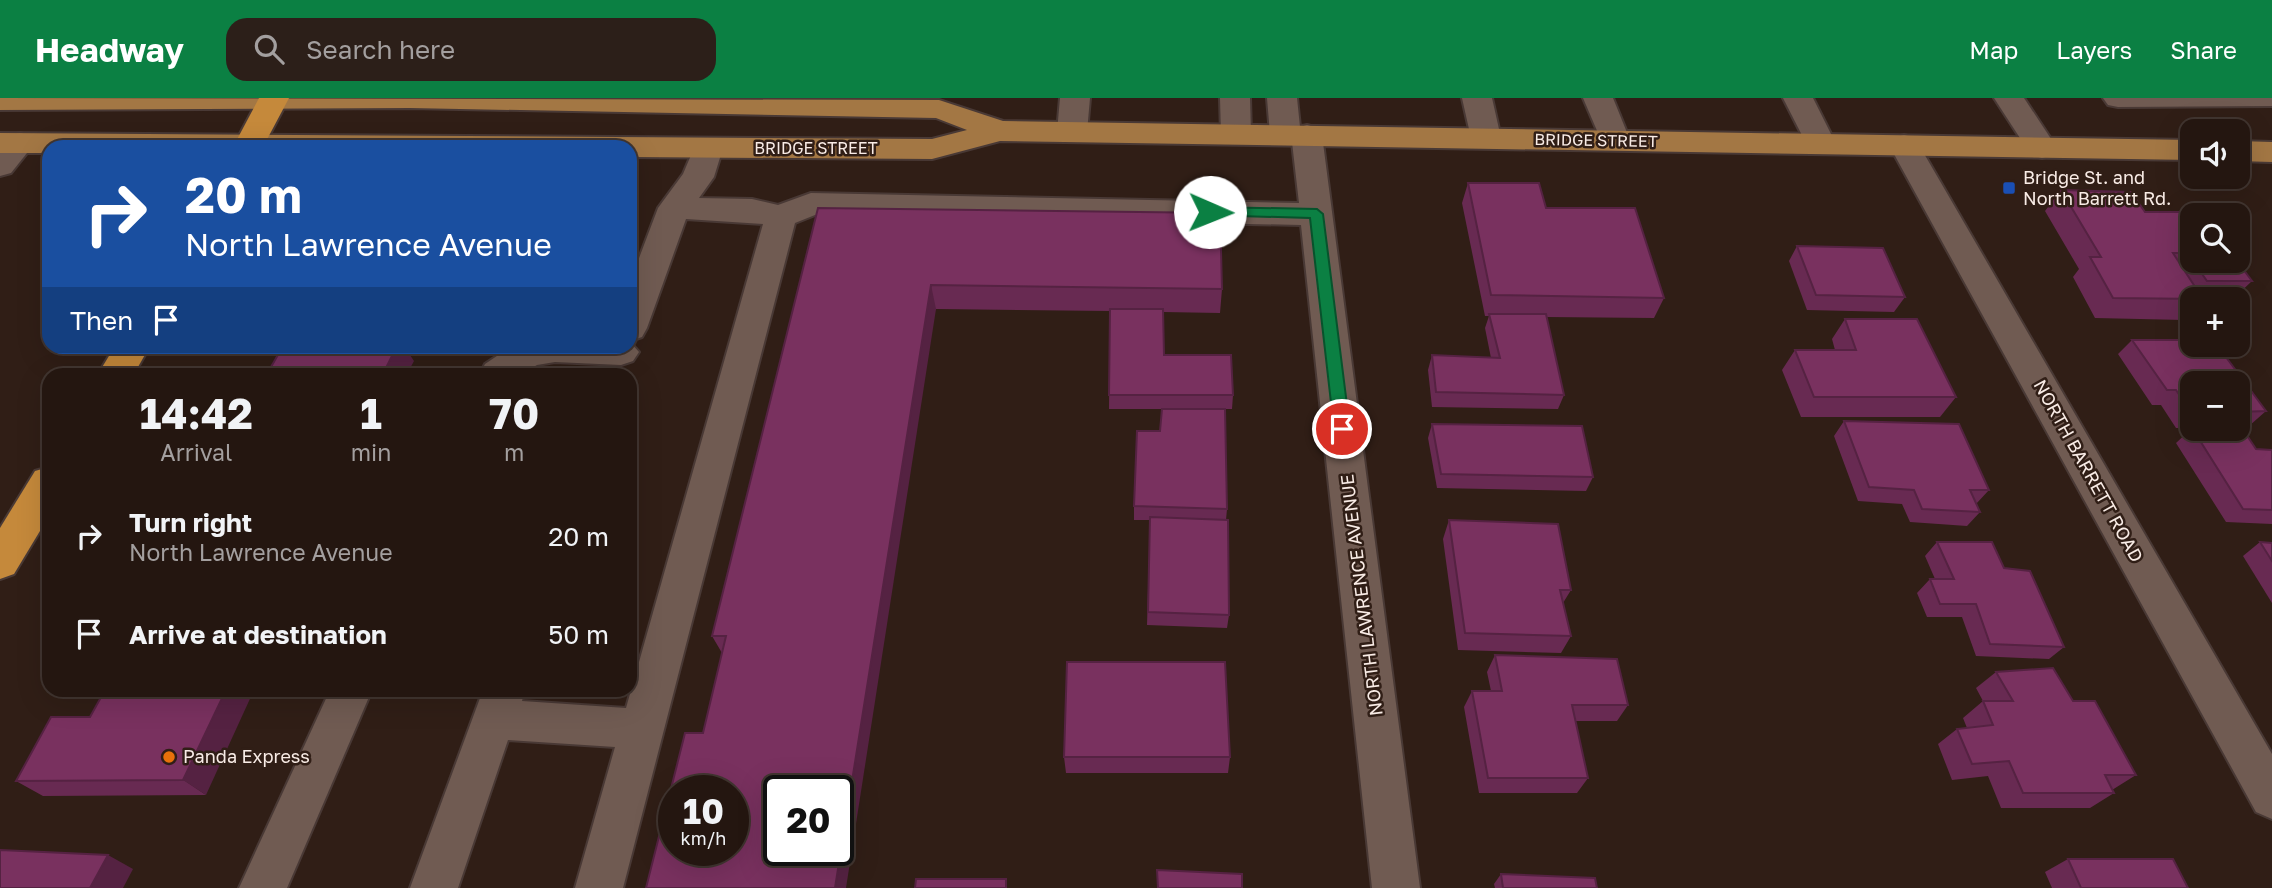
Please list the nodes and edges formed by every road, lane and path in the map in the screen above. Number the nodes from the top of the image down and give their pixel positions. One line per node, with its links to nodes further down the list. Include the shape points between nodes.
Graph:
1 (1075, 98): 18 (street)
2 (1235, 98): 19 (street)
3 (1282, 98): 20 (street, NORTH LAWRENCE AVENUE)
4 (1476, 98): 21 (street)
5 (1598, 98): 24 (street)
6 (1798, 98): 25 (street)
7 (2009, 98): 29 (street)
8 (2118, 98): 9 (street)
9 (2196, 98): 10 (street)
10 (2267, 98)
11 (273, 99): 12 (main road, BRIDGE STREET); 14 (main road, BRIDGE STREET); 22 (highway)
12 (530, 99): 13 (main road, BRIDGE STREET)
13 (647, 100): 15 (main road, BRIDGE STREET)
14 (0, 101)
15 (769, 101): 16 (main road, BRIDGE STREET); 23 (main road, via 738,117 713,123 631,129)
16 (945, 103): 17 (main road, BRIDGE STREET); 28 (main road, via 849,129 749,132)
17 (1000, 131): 18 (main road, BRIDGE STREET); 28 (main road, BRIDGE STREET, via 932,149)
18 (1072, 132): 19 (main road, BRIDGE STREET)
19 (1236, 134): 20 (main road, BRIDGE STREET)
20 (1296, 135): 21 (main road, BRIDGE STREET); 36 (street, NORTH LAWRENCE AVENUE)
21 (1486, 138): 24 (main road, BRIDGE STREET)
22 (251, 140)
23 (576, 140)
24 (1615, 140): 25 (main road, BRIDGE STREET)
25 (1821, 144): 26 (main road, BRIDGE STREET)
26 (1905, 145): 29 (main road, BRIDGE STREET); 46 (street, NORTH BARRETT ROAD)
27 (637, 147): 28 (main road, BRIDGE STREET)
28 (708, 148): 35 (street, via 698,177)
29 (2042, 148): 31 (main road, BRIDGE STREET)
30 (42, 150): 32 (main road)
31 (2180, 150)
32 (7, 151)
33 (2250, 151): 34 (main road)
34 (2272, 152)
35 (674, 208): 37 (street, via 752,210); 38 (street)
36 (1317, 214): 37 (street, via 811,204); 50 (street, NORTH LAWRENCE AVENUE)
37 (781, 217): 45 (street)
38 (637, 309)
39 (530, 354): 40 (street, via 511,360)
40 (504, 368)
41 (42, 493): 42 (highway)
42 (0, 562)
43 (348, 697): 47 (street)
44 (498, 704): 45 (street); 48 (street)
45 (642, 729): 49 (street)
46 (2272, 797)
47 (263, 888)
48 (435, 888)
49 (598, 888)
50 (1396, 888)

